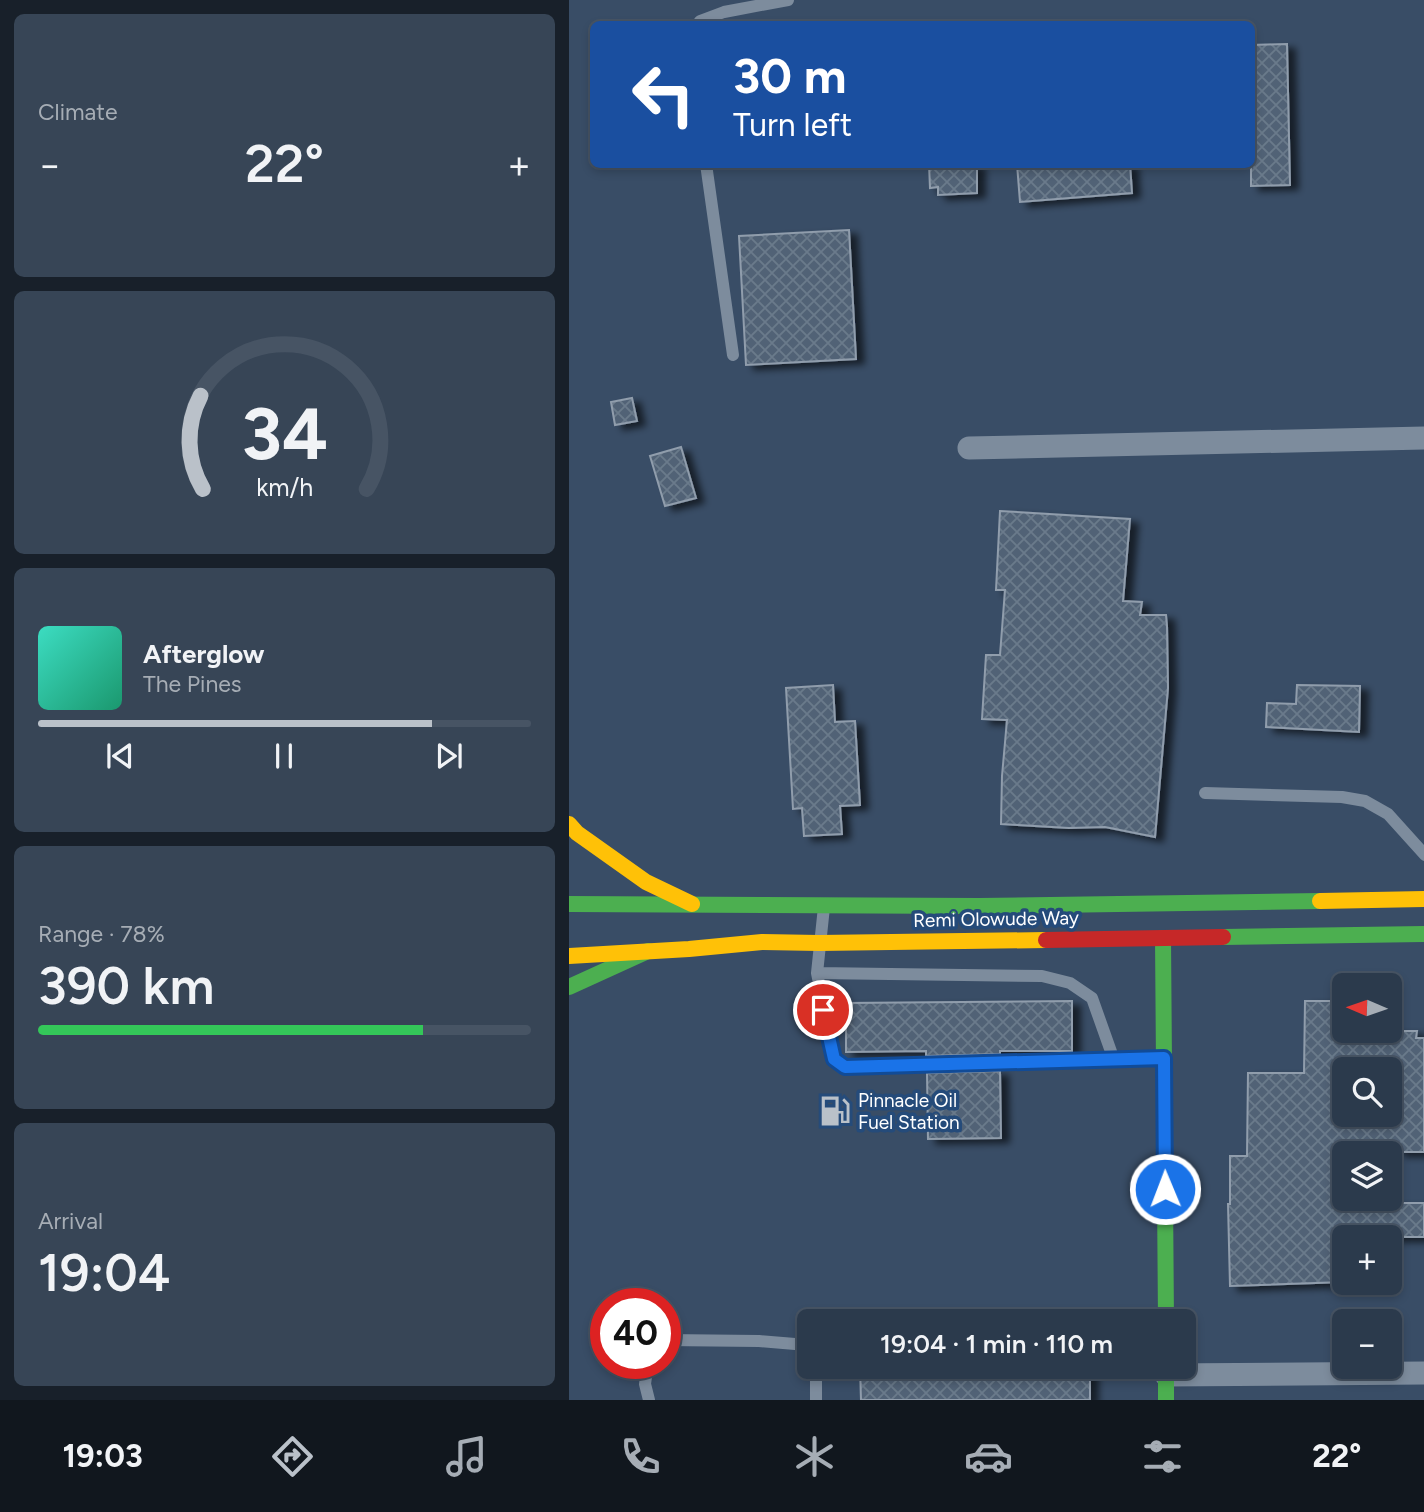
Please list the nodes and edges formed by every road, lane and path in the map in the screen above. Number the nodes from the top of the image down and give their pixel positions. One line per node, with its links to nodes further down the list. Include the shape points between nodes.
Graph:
1 (788, 0): 2 (lane)
2 (700, 21)
3 (707, 168): 4 (lane)
4 (733, 355)
5 (1424, 438): 6 (street)
6 (969, 448)
7 (1205, 793): 9 (lane, via 1365,801 1388,814)
8 (569, 824): 12 (main road, via 646,881)
9 (1424, 855)
10 (1424, 899): 13 (main road, Remi Olowude Way)
11 (569, 904): 12 (main road, Remi Olowude Way)
12 (692, 904): 13 (main road, Remi Olowude Way)
13 (825, 907): 16 (lane)
14 (1424, 934): 15 (main road, Remi Olowude Way)
15 (1163, 938): 16 (main road, Remi Olowude Way); 21 (main road)
16 (819, 943): 17 (main road, Remi Olowude Way, via 762,942); 19 (lane)
17 (648, 951): 18 (main road, Remi Olowude Way); 20 (main road)
18 (569, 956)
19 (817, 973): 22 (lane, via 1042,976 1070,983 1092,998); 22 (lane, via 834,1059 845,1067)
20 (569, 987)
21 (1164, 1058): 22 (lane); 23 (main road)
22 (1114, 1060)
23 (1166, 1309)
24 (681, 1340): 25 (lane)
25 (797, 1344)
26 (1196, 1371): 27 (street)
27 (1424, 1373)
28 (645, 1379): 31 (lane)
29 (816, 1379): 32 (lane)
30 (1166, 1379): 33 (main road)
31 (649, 1400)
32 (816, 1400)
33 (1166, 1400)

